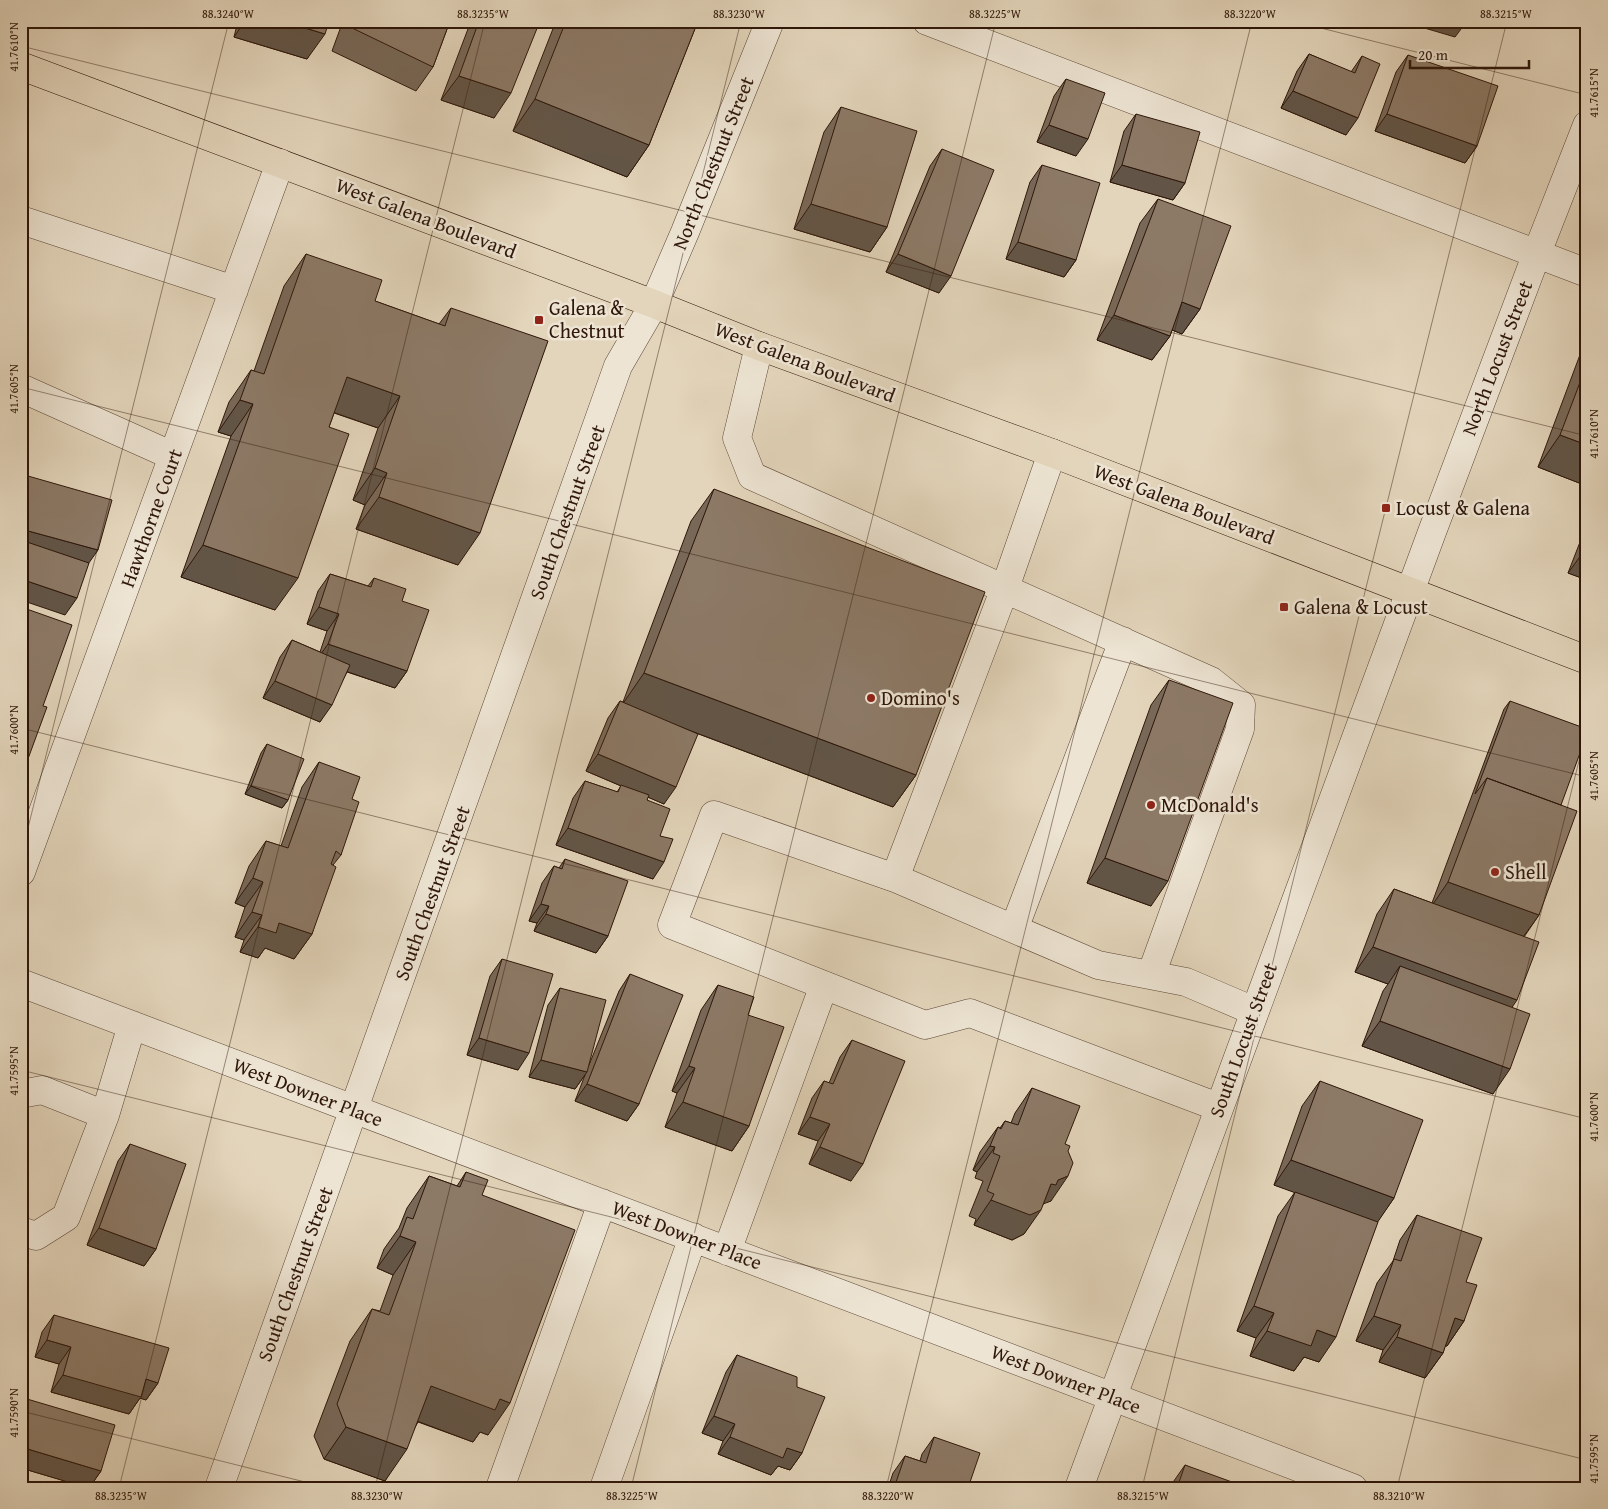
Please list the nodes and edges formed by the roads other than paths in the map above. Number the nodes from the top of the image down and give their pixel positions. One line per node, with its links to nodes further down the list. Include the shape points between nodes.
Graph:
1 (770, 21): 10 (street, North Chestnut Street)
2 (927, 21): 7 (street)
3 (21, 66): 5 (main road, West Galena Boulevard)
4 (1587, 125): 7 (street, North Locust Street)
5 (280, 163): 9 (street, Hawthorne Court); 10 (main road, West Galena Boulevard)
6 (21, 220): 9 (street)
7 (1536, 253): 8 (street); 16 (street, North Locust Street)
8 (1587, 273)
9 (234, 290): 14 (street, Hawthorne Court)
10 (654, 304): 11 (main road, West Galena Boulevard); 29 (street, South Chestnut Street, via 618,366)
11 (759, 346): 13 (main road, West Galena Boulevard); 15 (street, via 737,438 752,476)
12 (21, 388): 14 (street)
13 (1052, 453): 15 (street); 16 (main road, West Galena Boulevard)
14 (173, 456): 19 (street, Hawthorne Court)
15 (1005, 588): 17 (street); 20 (street)
16 (1410, 592): 18 (main road, West Galena Boulevard); 25 (street, South Locust Street)
17 (1123, 641): 21 (street); 22 (street, via 1211,681 1242,705 1240,729)
18 (1587, 660)
19 (21, 872)
20 (895, 878): 21 (street); 24 (street, via 714,815 672,925)
21 (1014, 929): 22 (street, via 1098,965)
22 (1151, 975): 25 (street, via 1186,982)
23 (21, 983): 26 (street, West Downer Place)
24 (824, 985): 28 (street, via 925,1025 970,1013); 34 (street)
25 (1254, 1011): 28 (street, South Locust Street)
26 (132, 1025): 29 (street, West Downer Place); 30 (street)
27 (21, 1094): 30 (street, via 42,1090)
28 (1218, 1107): 35 (street, South Locust Street)
29 (353, 1109): 31 (street, West Downer Place); 36 (street, South Chestnut Street)
30 (105, 1115): 32 (street, via 66,1217 36,1236)
31 (602, 1203): 33 (street, West Downer Place); 37 (street)
32 (21, 1231)
33 (693, 1237): 34 (street, West Downer Place); 38 (street)
34 (727, 1250): 35 (street, West Downer Place)
35 (1112, 1396): 39 (street, South Locust Street); 40 (street, West Downer Place)
36 (219, 1488)
37 (500, 1488)
38 (604, 1488)
39 (1078, 1488)
40 (1353, 1488)

